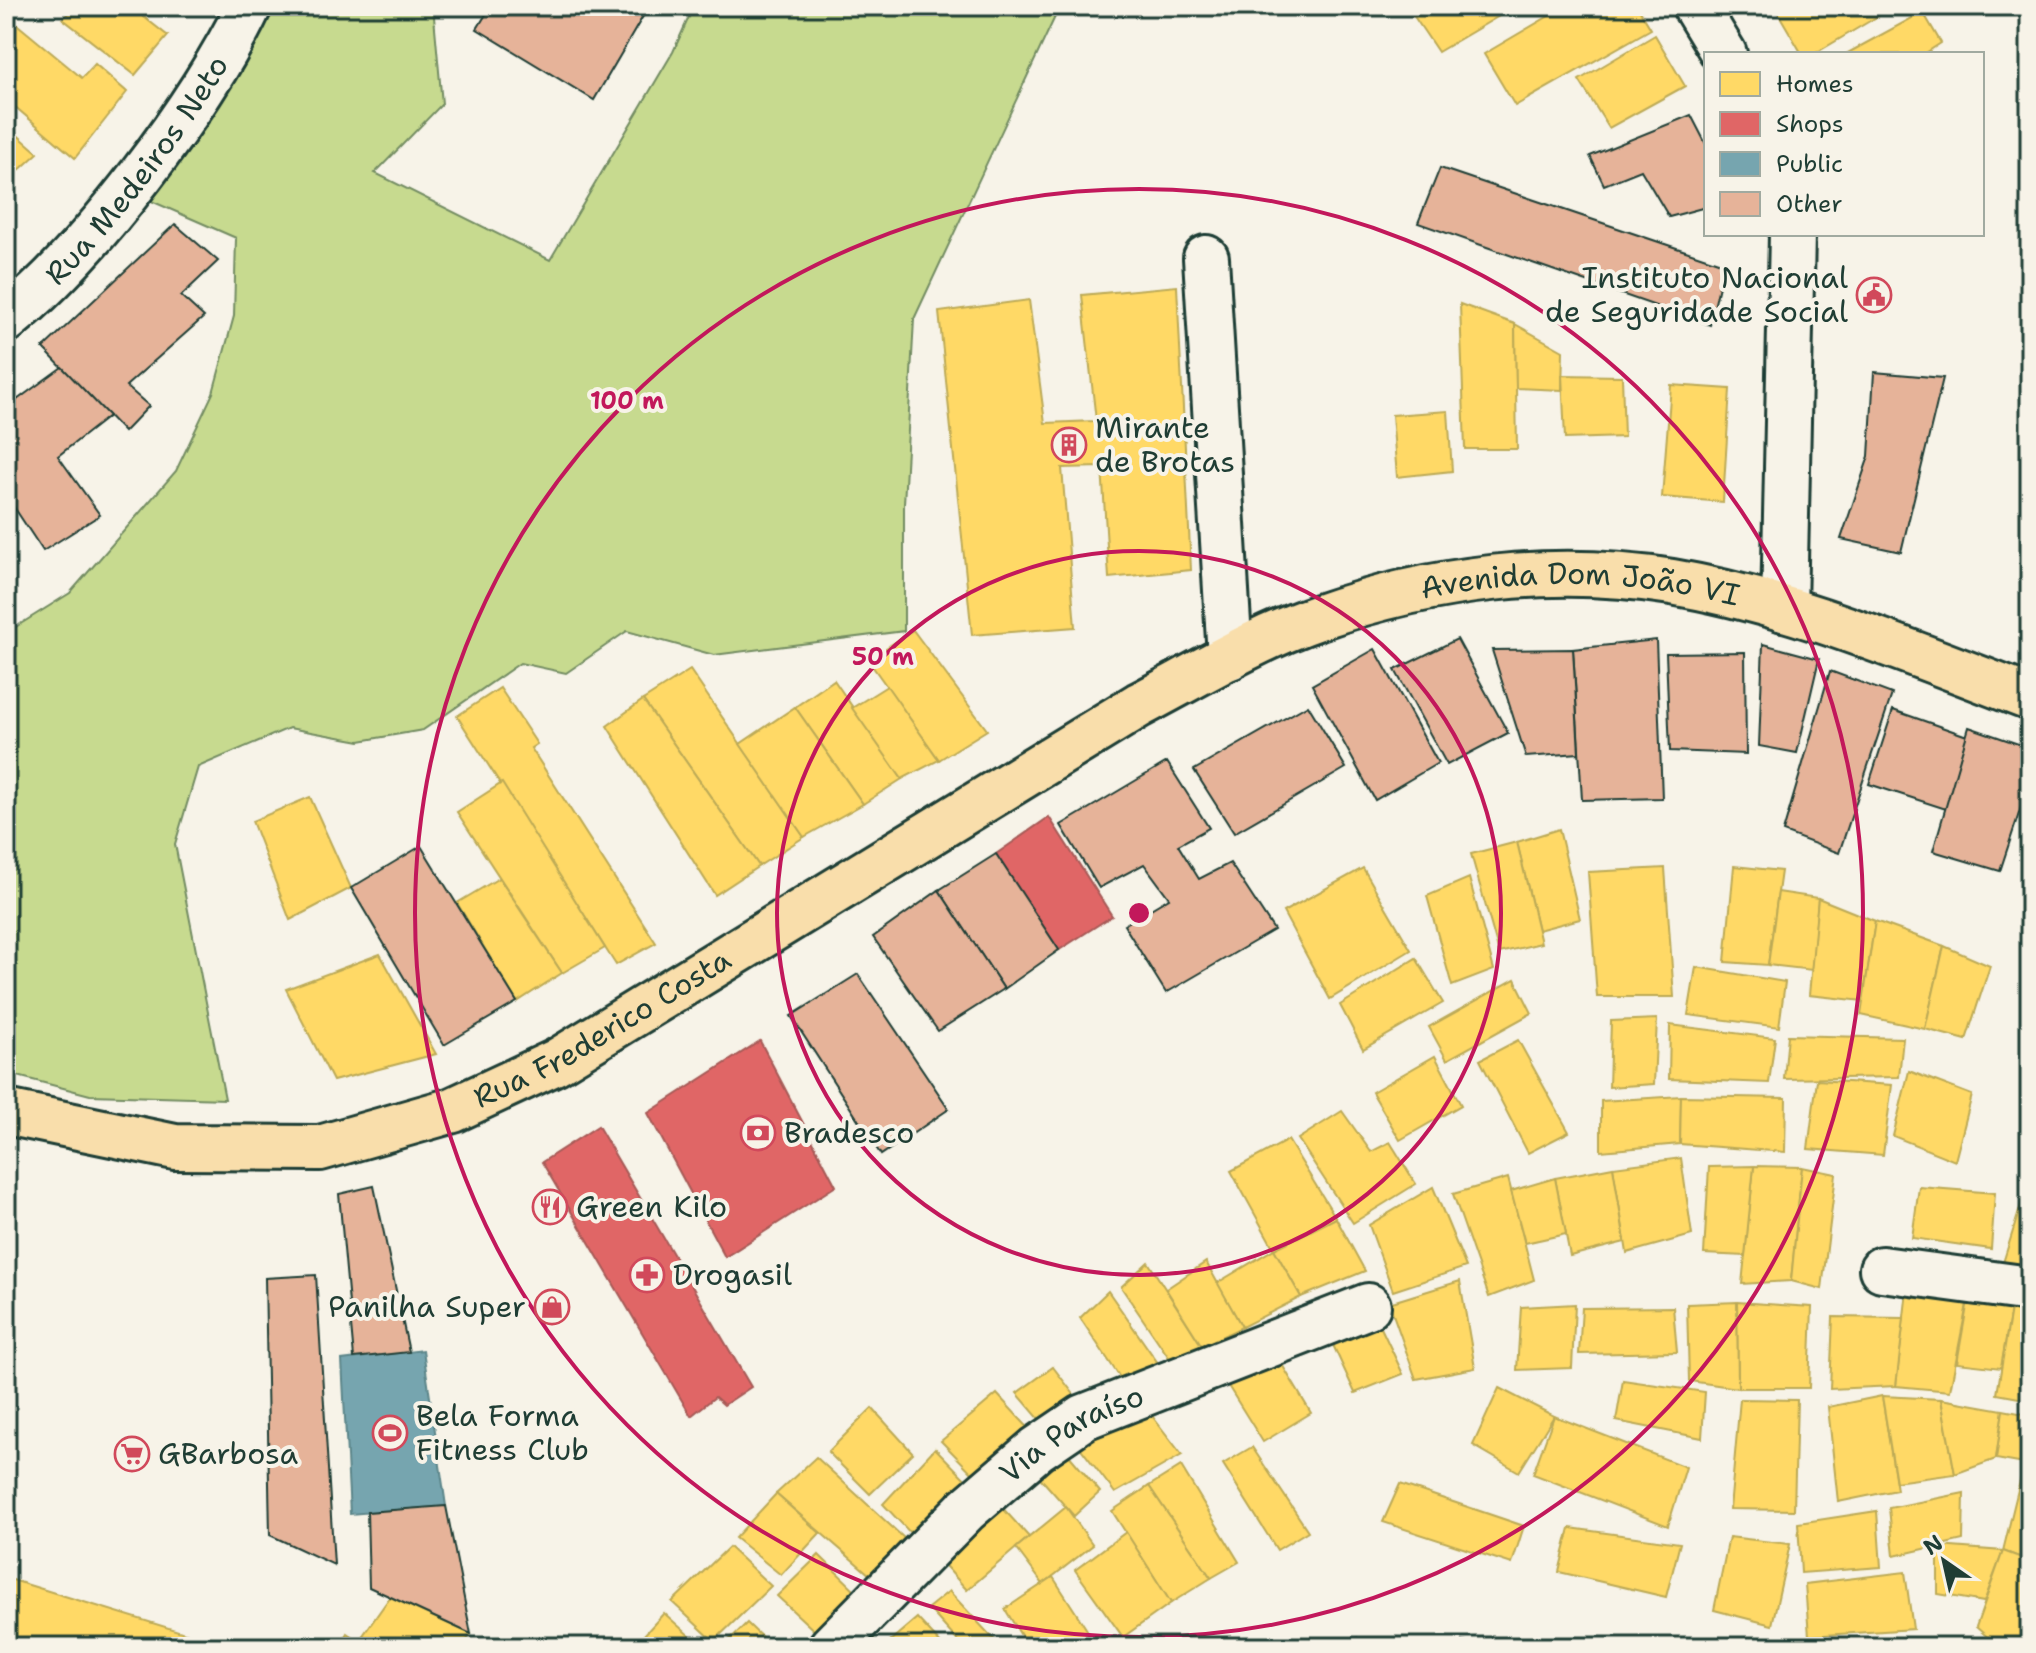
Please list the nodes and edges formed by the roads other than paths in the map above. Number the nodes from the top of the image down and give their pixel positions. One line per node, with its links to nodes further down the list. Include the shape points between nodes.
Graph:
1 (249, 6): 6 (street, Rua Medeiros Neto, via 235,37 156,152 86,240)
2 (1695, 6): 3 (street)
3 (1723, 52)
4 (1792, 236): 7 (street)
5 (1206, 258): 8 (street)
6 (6, 320)
7 (1784, 609): 8 (main road, Avenida Dom João VI, via 1672,582 1495,575 1414,588 1317,617); 9 (main road, Avenida Dom João VI)
8 (1230, 657): 10 (main road, Avenida Dom João VI)
9 (2030, 698)
10 (1139, 705): 11 (main road, Rua Frederico Costa, via 556,1062 453,1110 320,1148 175,1147)
11 (6, 1112)
12 (1882, 1269): 13 (street)
13 (2030, 1289)
14 (1368, 1306): 15 (street, Via Paraíso, via 1084,1417 966,1510)
15 (831, 1647)

